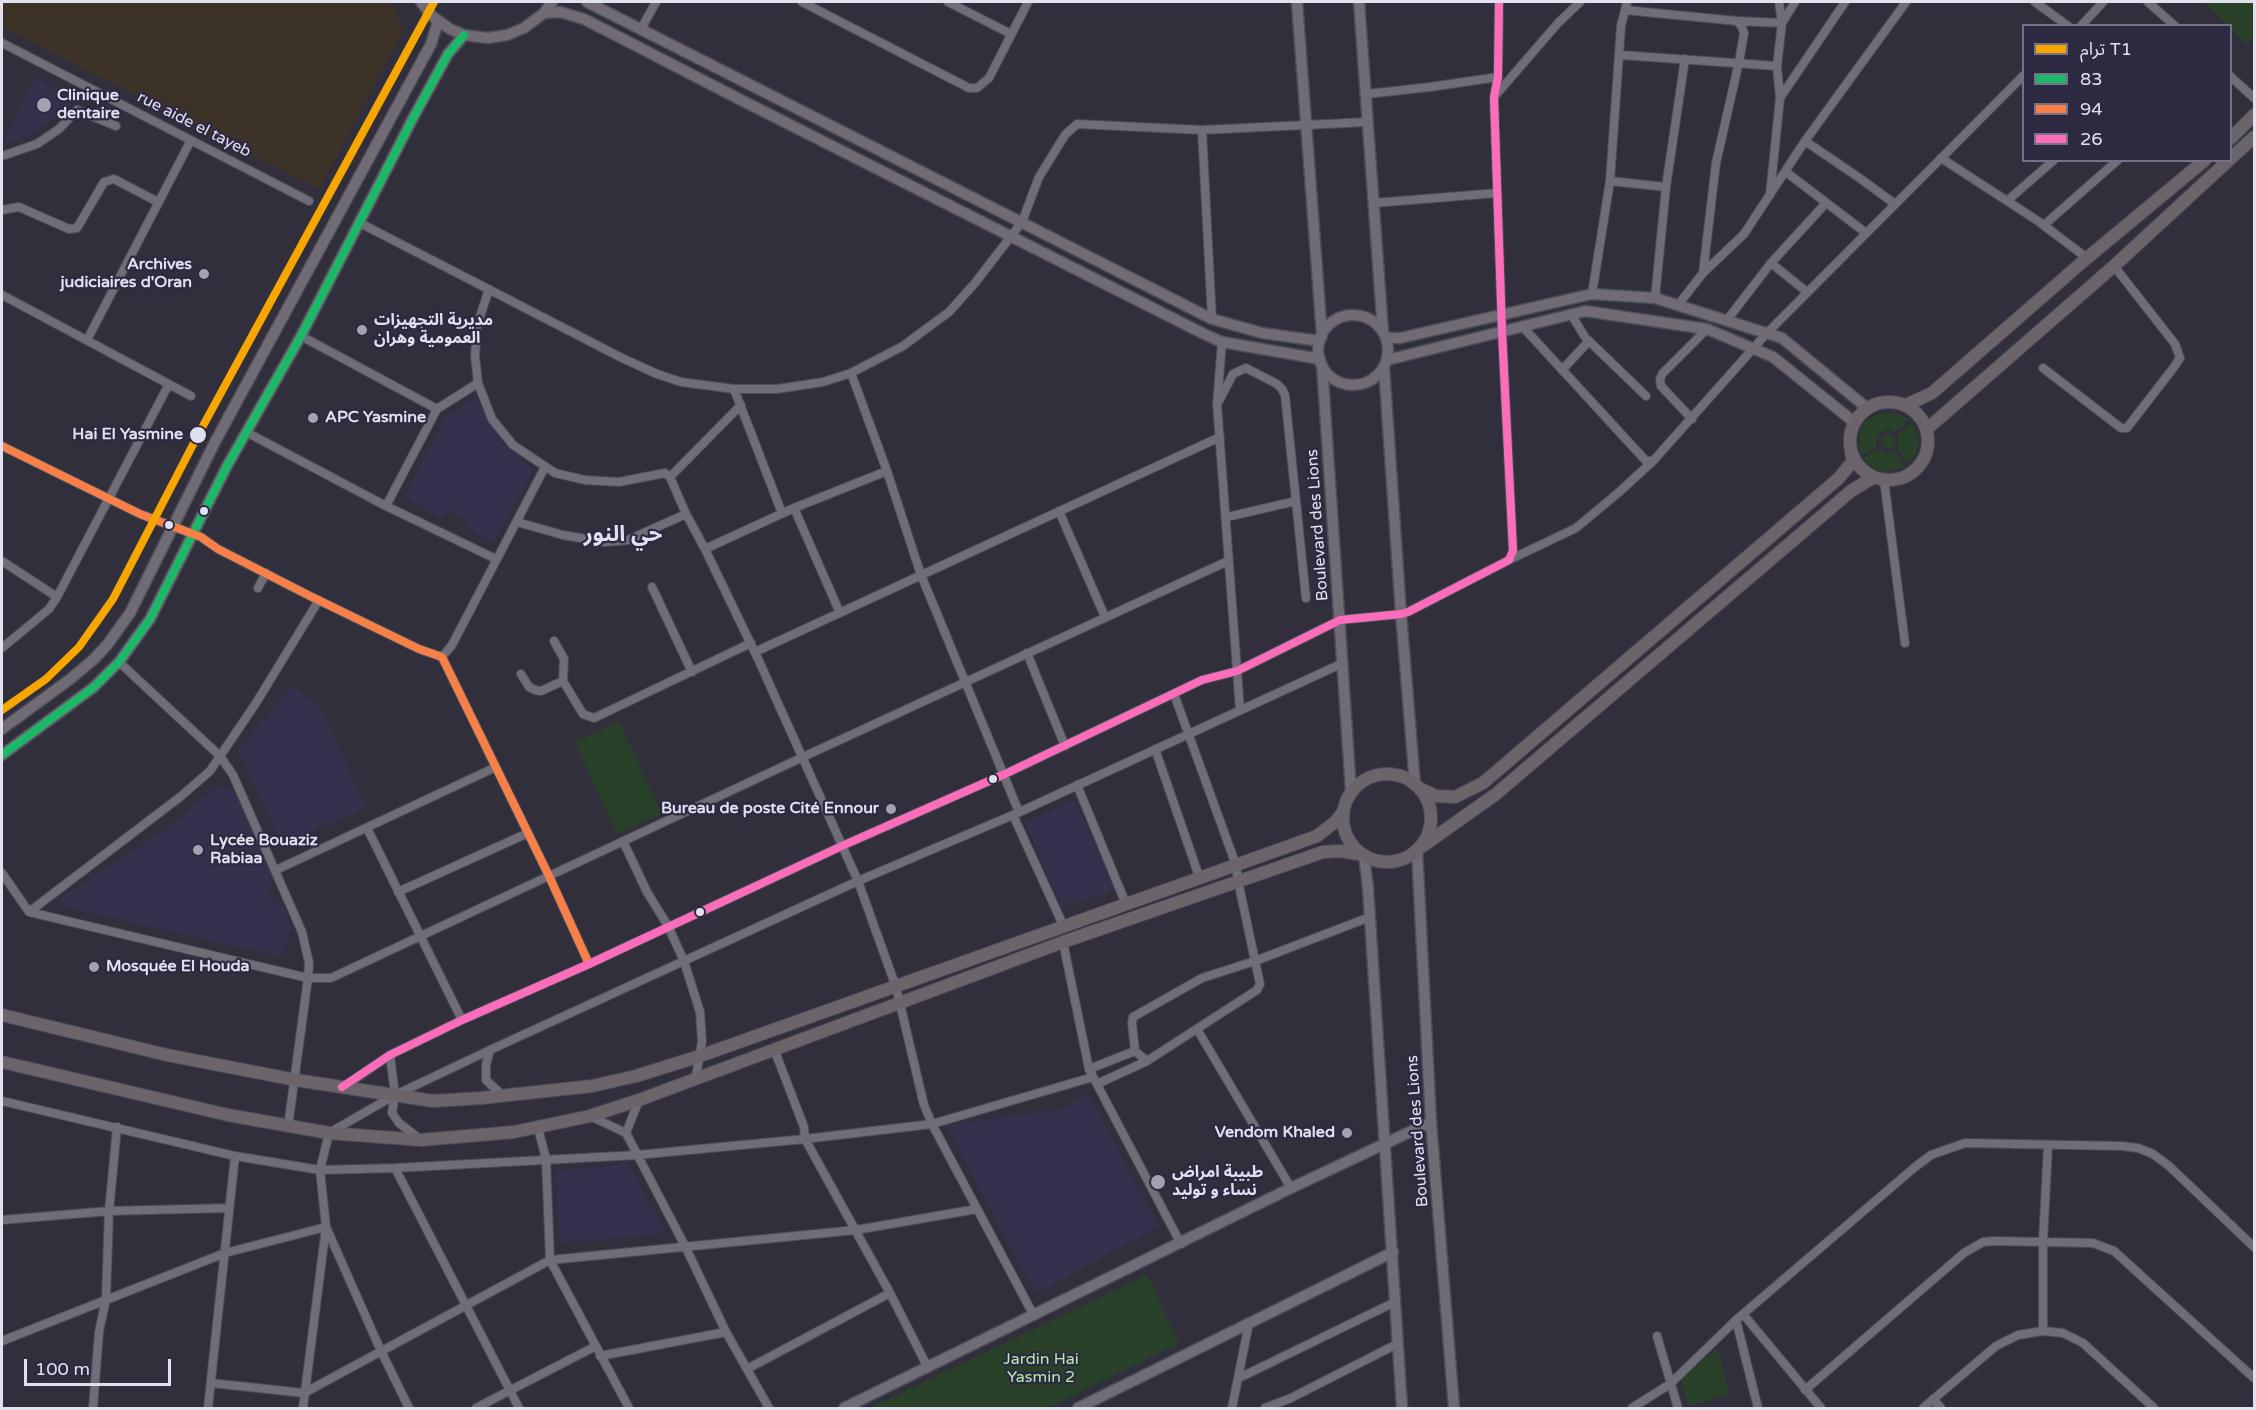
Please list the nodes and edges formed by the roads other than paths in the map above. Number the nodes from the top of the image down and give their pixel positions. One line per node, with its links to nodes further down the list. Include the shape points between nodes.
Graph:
1 (421, 2): 22 (main road)
2 (552, 2): 20 (main road)
3 (587, 2): 27 (main road)
4 (656, 2): 27 (street)
5 (802, 2): 28 (street, via 969,88 977,88 989,78)
6 (948, 2): 28 (street)
7 (1028, 2): 28 (street)
8 (1297, 2): 45 (main road)
9 (1359, 2): 38 (main road)
10 (1499, 2): 35 (street)
11 (1580, 2): 39 (street)
12 (1779, 2): 23 (street)
13 (1796, 2): 23 (street)
14 (1845, 2): 40 (street)
15 (1904, 2): 50 (street)
16 (2035, 2): 24 (street)
17 (2103, 2): 25 (street)
18 (2148, 2): 26 (street)
19 (1626, 6): 21 (street); 31 (street)
20 (544, 13): 29 (main road, via 507,35); 74 (main road, via 560,12 584,19)
21 (1737, 21): 23 (street); 33 (street, via 1744,33)
22 (438, 22): 29 (main road); 136 (main road, via 431,44)
23 (1782, 23): 34 (street)
24 (2065, 24)
25 (2083, 24)
26 (2173, 24)
27 (641, 29): 71 (main road)
28 (1011, 34)
29 (464, 35): 70 (main road, via 443,63)
30 (2, 43): 49 (street, rue aide el tayeb)
31 (1620, 55): 32 (street); 59 (street)
32 (1685, 59): 33 (street); 60 (street)
33 (1739, 62): 34 (street); 78 (street, via 1716,163)
34 (1777, 66): 40 (street)
35 (1498, 77): 38 (street); 39 (street)
36 (2022, 77): 52 (street)
37 (2232, 78): 41 (street)
38 (1367, 94): 43 (main road)
39 (1494, 97): 61 (street)
40 (1780, 98): 62 (street)
41 (2254, 98)
42 (2254, 115): 47 (main road)
43 (1368, 122): 45 (street); 66 (main road)
44 (116, 126): 51 (street, via 78,110 37,144)
45 (1305, 126): 46 (street); 95 (main road)
46 (1202, 130): 71 (street, via 1077,124 1065,135 1039,177); 87 (street)
47 (2232, 137)
48 (2254, 137): 53 (main road)
49 (190, 140): 63 (street, rue aide el tayeb); 65 (street)
50 (1805, 141): 58 (street); 68 (street)
51 (2, 156)
52 (1941, 158): 64 (street); 68 (street)
53 (2232, 158)
54 (2052, 162): 64 (street)
55 (2116, 162): 72 (street)
56 (2203, 162): 75 (main road)
57 (2228, 162): 77 (main road)
58 (1785, 171): 62 (street); 67 (street)
59 (1610, 180): 60 (street); 81 (street)
60 (1666, 187): 83 (street)
61 (1497, 193): 66 (street); 85 (street)
62 (1769, 197): 78 (street, via 1744,234)
63 (309, 201)
64 (2007, 201): 72 (street)
65 (158, 202): 69 (street, via 114,179 104,182 77,228 69,229 19,207); 96 (street)
66 (1374, 202): 93 (main road)
67 (1826, 203): 73 (street); 76 (street)
68 (1895, 204): 73 (street)
69 (2, 210)
70 (358, 222): 79 (street); 94 (main road)
71 (1022, 222): 74 (street); 87 (main road)
72 (2044, 225): 75 (street)
73 (1866, 233): 80 (street)
74 (1010, 236): 98 (main road); 104 (street, via 960,301 935,324)
75 (2087, 258): 112 (main road, via 1932,393)
76 (1772, 263): 80 (street); 88 (street)
77 (2114, 266): 102 (street, via 2175,344 2180,358 2174,367 2127,428 2121,428); 117 (main road)
78 (1703, 273): 84 (street)
79 (489, 289): 105 (street, via 477,326); 107 (street, via 657,374 681,382)
80 (1807, 292): 92 (street)
81 (1592, 294): 83 (main road); 85 (main road)
82 (2, 295): 96 (street)
83 (1655, 298): 84 (main road)
84 (1678, 305): 88 (main road)
85 (1502, 314): 91 (street); 93 (main road, via 1400,338)
86 (1571, 315): 89 (main road); 90 (main road, via 1585,311); 97 (street)
87 (1212, 319): 95 (main road, via 1279,337)
88 (1727, 320): 92 (main road)
89 (1522, 326): 91 (main road); 103 (street)
90 (1707, 329): 99 (main road); 115 (street, via 1660,380)
91 (1502, 331): 101 (main road); 140 (street, via 1513,551)
92 (1767, 333): 99 (street); 113 (main road, via 1782,338)
93 (1384, 335): 95 (main road, via 1373,322 1354,315 1335,321); 101 (main road, via 1388,349)
94 (301, 336): 114 (street); 118 (main road)
95 (1321, 339): 100 (main road)
96 (87, 340): 106 (street)
97 (1588, 340): 103 (street); 109 (street)
98 (1222, 342): 100 (main road); 110 (street)
99 (1754, 350): 115 (street); 116 (main road, via 1773,357)
100 (1321, 362): 101 (main road, via 1334,379 1353,385 1371,380); 153 (main road, Boulevard des Lions)
101 (1385, 363): 151 (main road)
102 (2043, 368)
103 (1562, 370): 122 (street, via 1646,462)
104 (851, 373): 107 (street, via 801,386); 124 (street)
105 (478, 383): 114 (street); 123 (street, via 492,419 513,445)
106 (169, 384): 108 (street); 127 (street)
107 (734, 389): 111 (street)
108 (191, 396)
109 (1646, 396)
110 (1217, 404): 119 (street); 128 (street, via 1233,374 1246,368 1282,388)
111 (741, 405): 125 (street); 132 (street)
112 (1906, 405): 113 (main road, via 1886,401); 117 (main road)
113 (1867, 408): 116 (main road)
114 (437, 409): 129 (street)
115 (1692, 419): 122 (street)
116 (1854, 422): 121 (main road)
117 (1927, 429): 126 (main road, via 1929,440 1916,470 1896,480)
118 (246, 432): 129 (street); 137 (main road)
119 (1220, 437): 131 (street); 134 (street)
120 (2, 446): 127 (street)
121 (1851, 452): 126 (main road, via 1864,471); 180 (main road, via 1853,461 1839,478 1483,783 1455,797 1436,796)
122 (1653, 461): 140 (street, via 1575,528)
123 (545, 467): 125 (street, via 585,480 619,482 665,473); 135 (street)
124 (887, 471): 130 (street); 144 (street)
125 (670, 477): 133 (street)
126 (1879, 479): 156 (street); 188 (main road, via 1851,491 1496,794)
127 (109, 498): 136 (street); 147 (street)
128 (1296, 501): 134 (street); 148 (street)
129 (386, 506): 139 (street)
130 (794, 508): 132 (street); 150 (street)
131 (1059, 512): 144 (street); 152 (street)
132 (782, 513): 138 (street)
133 (686, 514): 135 (street, via 628,540 604,542); 138 (street)
134 (1227, 517): 142 (street)
135 (517, 522): 139 (street)
136 (173, 525): 137 (street); 170 (main road, via 130,613 107,645 75,675)
137 (194, 534): 143 (street); 161 (main road, via 150,619)
138 (705, 549): 155 (street)
139 (496, 559): 160 (street)
140 (1509, 560): 151 (street)
141 (2, 561): 147 (street)
142 (1228, 561): 152 (street); 163 (street)
143 (266, 573): 146 (street); 149 (street)
144 (921, 575): 150 (street); 167 (street)
145 (652, 587): 164 (street)
146 (258, 588)
147 (57, 597): 157 (street, via 49,609)
148 (1306, 598)
149 (319, 600): 160 (street); 175 (street)
150 (840, 613): 158 (street)
151 (1401, 614): 153 (street); 180 (main road)
152 (1105, 617): 159 (street)
153 (1340, 620): 162 (main road, Boulevard des Lions); 163 (street)
154 (554, 641): 166 (street, via 564,659)
155 (751, 643): 158 (street); 164 (street)
156 (1905, 643)
157 (3, 645)
158 (755, 652): 176 (street)
159 (1027, 653): 167 (street); 172 (street)
160 (442, 657): 177 (street)
161 (119, 662): 174 (main road, via 71,705); 175 (street)
162 (1343, 663): 169 (street); 181 (main road, Boulevard des Lions)
163 (1237, 671): 168 (street, via 1202,680); 169 (street)
164 (692, 672): 166 (street, via 594,718 583,714)
165 (521, 674): 166 (street, via 529,687 541,691)
166 (563, 681)
167 (964, 682): 176 (street); 178 (street)
168 (1174, 694): 171 (street); 172 (street)
169 (1240, 710): 171 (street)
170 (2, 729)
171 (1187, 734): 173 (street); 190 (street)
172 (1065, 746): 178 (street)
173 (1155, 749): 179 (street); 194 (street)
174 (2, 755)
175 (220, 756): 191 (street, via 234,775); 199 (street, via 210,771 180,797)
176 (803, 757): 186 (street); 187 (street)
177 (496, 767): 184 (street); 185 (street)
178 (1005, 774): 183 (street); 187 (street)
179 (1077, 785): 183 (street); 198 (street)
180 (1417, 786): 181 (main road, via 1399,775 1378,774); 188 (main road, via 1429,805 1431,824)
181 (1352, 791): 182 (main road)
182 (1343, 812): 189 (main road, via 1347,837); 190 (main road, via 1317,836)
183 (1016, 814): 195 (street); 202 (street)
184 (367, 828): 191 (street); 197 (street)
185 (528, 833): 193 (street); 197 (street)
186 (623, 841): 193 (street); 201 (street)
187 (844, 845): 195 (street); 201 (street)
188 (1417, 850): 189 (main road, via 1392,862); 230 (main road, Boulevard des Lions)
189 (1364, 855): 196 (main road, via 1323,852); 200 (main road, Boulevard des Lions)
190 (1236, 865): 194 (main road); 196 (street)
191 (276, 870): 208 (street, via 302,932)
192 (2, 873): 199 (street)
193 (549, 876): 203 (street); 207 (street)
194 (1200, 879): 198 (main road)
195 (858, 881): 205 (street); 209 (street)
196 (1238, 881): 204 (main road); 206 (street)
197 (398, 892): 203 (street)
198 (1126, 904): 202 (main road)
199 (29, 912): 208 (street)
200 (1370, 917): 206 (street); 239 (main road, Boulevard des Lions)
201 (668, 926): 205 (street); 207 (street)
202 (1064, 927): 209 (main road)
203 (420, 937): 208 (street, via 339,975); 212 (street)
204 (1063, 942): 210 (main road); 222 (street)
205 (684, 961): 215 (street); 218 (street, via 703,1027)
206 (1255, 961): 213 (street, via 1260,984 1257,990); 216 (street, via 1202,978 1140,1012 1132,1023)
207 (589, 964): 212 (street)
208 (308, 978): 223 (street)
209 (896, 987): 210 (street); 218 (main road)
210 (899, 1002): 214 (main road); 231 (street)
211 (2, 1015): 223 (main road, via 167,1055)
212 (462, 1020): 217 (street)
213 (1197, 1029): 219 (street); 246 (street)
214 (774, 1049): 221 (main road); 237 (street)
215 (490, 1050): 225 (street); 226 (street, via 486,1080)
216 (1135, 1051): 219 (street); 222 (street)
217 (390, 1055): 224 (street); 225 (street)
218 (700, 1056): 221 (street); 226 (main road, via 617,1081)
219 (1147, 1061): 222 (street)
220 (2, 1062): 233 (main road)
221 (696, 1077): 227 (main road)
222 (1093, 1077): 231 (street); 254 (street)
223 (296, 1080): 224 (main road); 233 (street)
224 (342, 1087): 225 (main road)
225 (395, 1095): 226 (main road, via 434,1101); 235 (street); 238 (street, via 394,1118)
226 (503, 1096)
227 (639, 1100): 229 (main road); 236 (street)
228 (2, 1101): 232 (street)
229 (590, 1116): 234 (main road); 236 (street)
230 (1431, 1122): 239 (street); 301 (main road, Boulevard des Lions)
231 (932, 1124): 237 (street); 248 (street)
232 (117, 1127): 242 (street); 249 (street)
233 (288, 1127): 235 (main road)
234 (538, 1128): 238 (main road); 243 (street)
235 (329, 1133): 238 (main road); 245 (street)
236 (626, 1133): 241 (street)
237 (805, 1139): 241 (street); 252 (street)
238 (421, 1140)
239 (1384, 1144): 246 (street); 257 (main road, Boulevard des Lions)
240 (2048, 1146): 253 (street); 256 (street, via 2121,1146 2153,1154); 265 (street, via 1965,1143 1931,1155)
241 (637, 1155): 243 (street); 255 (street)
242 (235, 1156): 245 (street); 247 (street)
243 (546, 1159): 244 (street); 259 (street)
244 (395, 1168): 245 (street); 263 (street)
245 (320, 1170): 251 (street)
246 (1291, 1188): 254 (street)
247 (228, 1208): 249 (street); 258 (street)
248 (977, 1209): 252 (street); 264 (street)
249 (109, 1211): 250 (street); 261 (street)
250 (2, 1220)
251 (326, 1227): 258 (street); 273 (street); 283 (street)
252 (855, 1230): 255 (street); 260 (street)
253 (2043, 1241): 267 (street); 278 (street, via 2092,1243 2114,1251); 281 (street, via 1994,1241 1971,1247)
254 (1181, 1244): 264 (street)
255 (685, 1246): 259 (street); 268 (street)
256 (2254, 1247)
257 (1393, 1252): 262 (main road, Boulevard des Lions); 266 (street)
258 (225, 1253): 261 (street); 279 (street)
259 (550, 1260): 263 (street); 272 (street)
260 (890, 1293): 275 (street); 276 (street)
261 (106, 1299): 270 (street); 287 (street, via 99,1332)
262 (1395, 1302): 271 (main road, Boulevard des Lions); 277 (street)
263 (465, 1306): 273 (street); 282 (street)
264 (1034, 1316): 275 (street)
265 (1739, 1317): 280 (street); 281 (street); 304 (street)
266 (1249, 1323): 277 (street); 296 (street)
267 (2043, 1331): 285 (street, via 2006,1339); 286 (street, via 2062,1333 2083,1343)
268 (726, 1332): 274 (street); 276 (street)
269 (1657, 1336): 280 (street)
270 (2, 1341)
271 (1397, 1344): 284 (street); 300 (main road, Boulevard des Lions)
272 (596, 1346): 274 (street); 282 (street)
273 (381, 1351): 283 (street); 290 (street)
274 (600, 1356): 293 (street)
275 (928, 1368): 295 (street)
276 (747, 1369): 294 (street)
277 (1239, 1378): 297 (street)
278 (2254, 1378)
279 (212, 1383): 283 (street); 288 (street)
280 (1670, 1384): 302 (street); 303 (street)
281 (1805, 1390): 305 (street)
282 (510, 1391): 291 (street); 292 (street)
283 (304, 1393): 289 (street)
284 (1292, 1398): 298 (street); 299 (street)
285 (1933, 1400): 306 (street); 307 (street)
286 (2143, 1405): 308 (street)
287 (93, 1408)
288 (208, 1408)
289 (303, 1408)
290 (409, 1408)
291 (476, 1408)
292 (519, 1408)
293 (629, 1408)
294 (769, 1408)
295 (844, 1408)
296 (1081, 1408)
297 (1232, 1408)
298 (1265, 1408)
299 (1292, 1408)
300 (1402, 1408)
301 (1454, 1408)
302 (1632, 1408)
303 (1678, 1408)
304 (1758, 1408)
305 (1821, 1408)
306 (1923, 1408)
307 (1941, 1408)
308 (2154, 1408)

